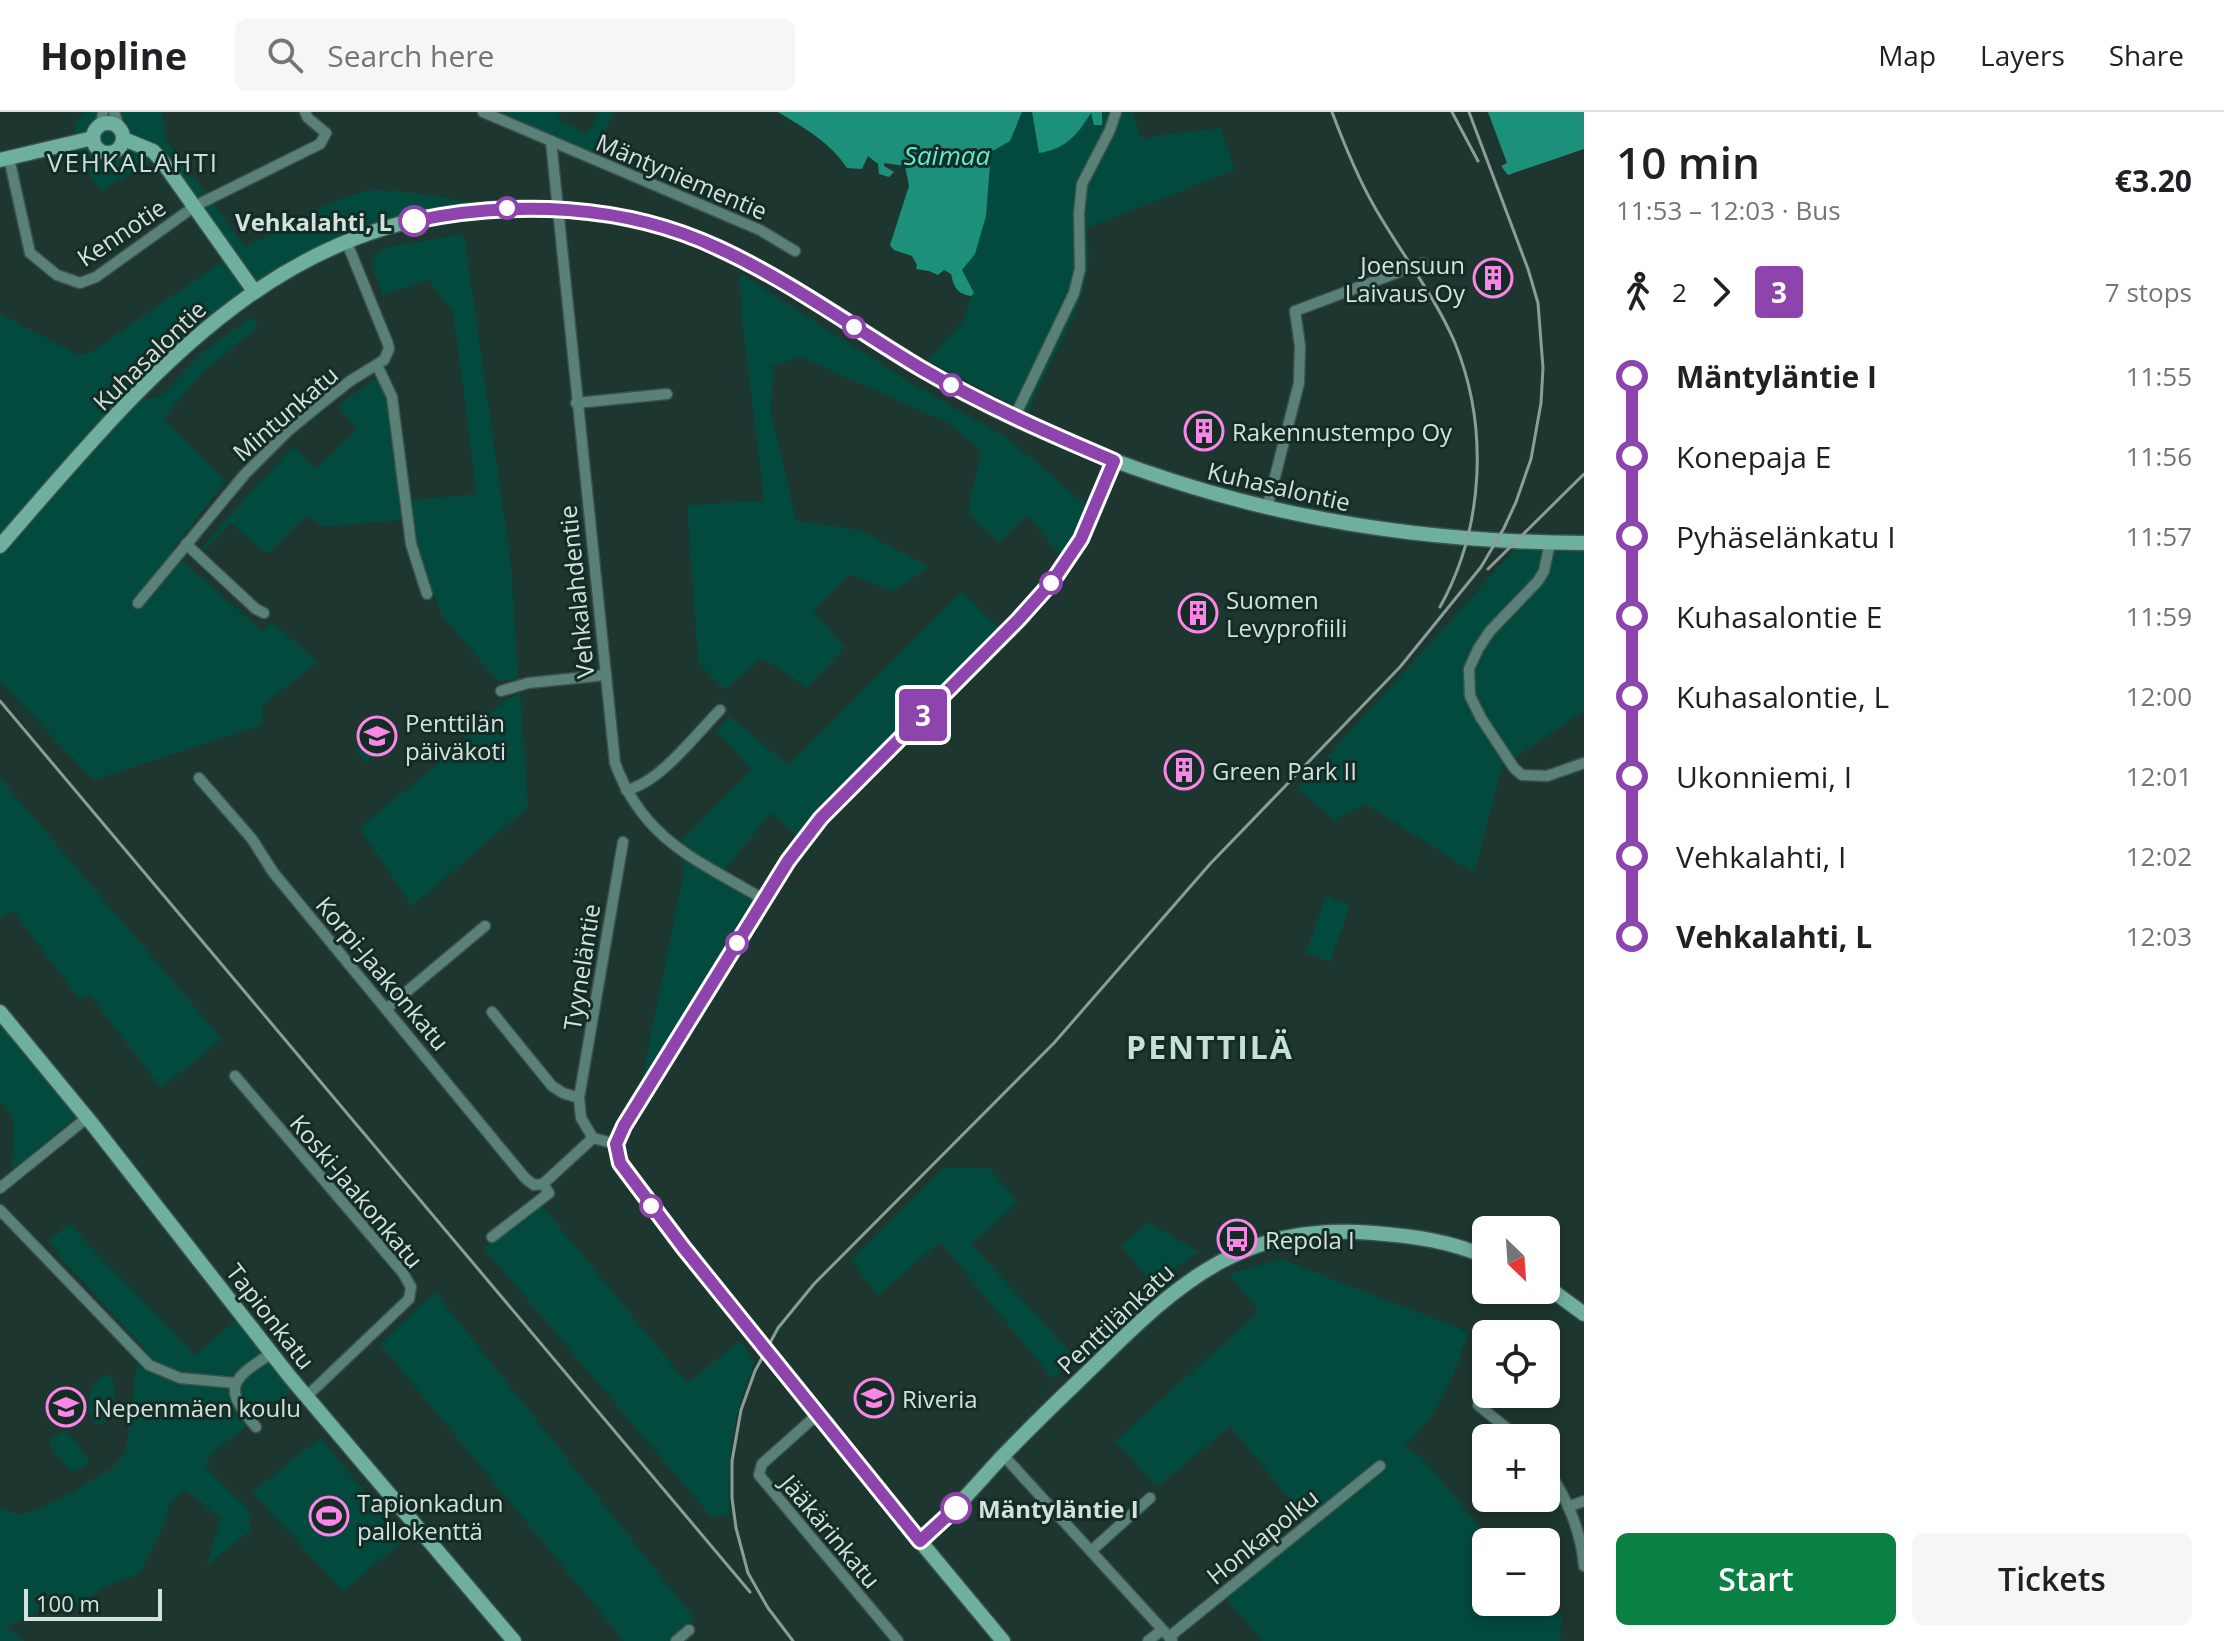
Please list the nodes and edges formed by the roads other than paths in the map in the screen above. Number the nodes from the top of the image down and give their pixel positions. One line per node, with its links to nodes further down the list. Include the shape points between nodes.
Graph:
1 (305, 112): 9 (street, via 326,133 320,144)
2 (483, 112): 7 (street, Mäntyniementie)
3 (1116, 112): 18 (street, via 1082,184 1080,269 1074,293)
4 (102, 118): 5 (street); 6 (street)
5 (119, 126): 6 (street, via 119,149 108,153); 9 (street, via 153,151)
6 (93, 138): 8 (street)
7 (551, 141): 10 (street, Vehkalahdentie); 12 (street, Mäntyniementie, via 760,230)
8 (5, 159): 9 (street, Kennotie, via 30,253 57,275 80,283)
9 (195, 206): 14 (street)
10 (557, 210): 11 (street, Kuhasalontie, via 457,213); 17 (street, Vehkalahdentie); 18 (street, Kuhasalontie, via 618,217 714,246)
11 (347, 243): 14 (street, Kuhasalontie); 15 (street, via 388,344 388,354)
12 (795, 251)
13 (1423, 263): 20 (street, via 1295,311 1299,383)
14 (254, 291): 24 (street, Kuhasalontie, via 169,360)
15 (377, 365): 23 (street, Mintunkatu, via 273,445); 25 (street, via 392,397 411,544)
16 (667, 394): 17 (street)
17 (576, 403): 28 (street, Vehkalahdentie)
18 (1014, 418): 19 (street, Kuhasalontie)
19 (1114, 461): 20 (street, Kuhasalontie); 35 (street, via 1081,539 1052,582 821,818)
20 (1267, 508): 21 (street, Kuhasalontie, via 1419,536)
21 (1550, 543): 22 (street, Kuhasalontie); 31 (street, via 1538,581 1478,649 1469,669 1470,696 1522,775 1547,776)
22 (1584, 543)
23 (186, 544): 26 (street, Mintunkatu); 27 (street)
24 (0, 546)
25 (427, 594)
26 (138, 603)
27 (264, 613)
28 (606, 675): 29 (street); 33 (street, Vehkalahdentie, via 615,763)
29 (501, 691)
30 (720, 710): 33 (street, via 660,771)
31 (1584, 763)
32 (199, 778): 37 (street, Korpi-Jaakonkatu)
33 (626, 790): 35 (street, Vehkalahdentie, via 664,839)
34 (623, 842): 41 (street, Tyyneläntie)
35 (763, 899): 44 (street)
36 (485, 926): 37 (street)
37 (386, 1009): 45 (street, Korpi-Jaakonkatu, via 525,1178)
38 (0, 1012): 42 (street, Tapionkatu)
39 (492, 1012): 41 (street, via 552,1086)
40 (235, 1076): 54 (street, Koski-Jaakonkatu, via 411,1287 409,1299)
41 (579, 1098): 43 (street, via 581,1118)
42 (88, 1117): 46 (street); 52 (street, Tapionkatu)
43 (593, 1138): 44 (street); 45 (street)
44 (616, 1144): 56 (street, via 620,1163)
45 (543, 1184): 48 (street, via 549,1193)
46 (0, 1188)
47 (0, 1210): 53 (street, via 149,1365 180,1378)
48 (492, 1237)
49 (1472, 1253): 59 (street, Penttilänkatu, via 1429,1240 1362,1232 1299,1235 1236,1253 1160,1302)
50 (1560, 1296): 51 (street)
51 (1584, 1314)
52 (272, 1353): 53 (street); 54 (street, Tapionkatu)
53 (235, 1383): 58 (street, via 236,1401)
54 (306, 1397): 70 (street, Tapionkatu)
55 (1482, 1408): 57 (street)
56 (818, 1414): 65 (street); 72 (street, Jääkärinkatu, via 762,1464 759,1475)
57 (1502, 1424)
58 (256, 1427)
59 (1003, 1455): 65 (street, Penttilänkatu); 66 (street)
60 (1380, 1466): 69 (street, Honkapolku)
61 (1560, 1493): 64 (street)
62 (1150, 1498): 66 (street)
63 (1584, 1501): 64 (street)
64 (1568, 1507): 67 (street)
65 (920, 1541): 73 (street)
66 (1091, 1551): 69 (street)
67 (1584, 1566)
68 (689, 1630): 71 (street)
69 (1168, 1636): 74 (street, Honkapolku)
70 (514, 1641)
71 (676, 1641)
72 (898, 1641)
73 (1002, 1641)
74 (1148, 1641)

